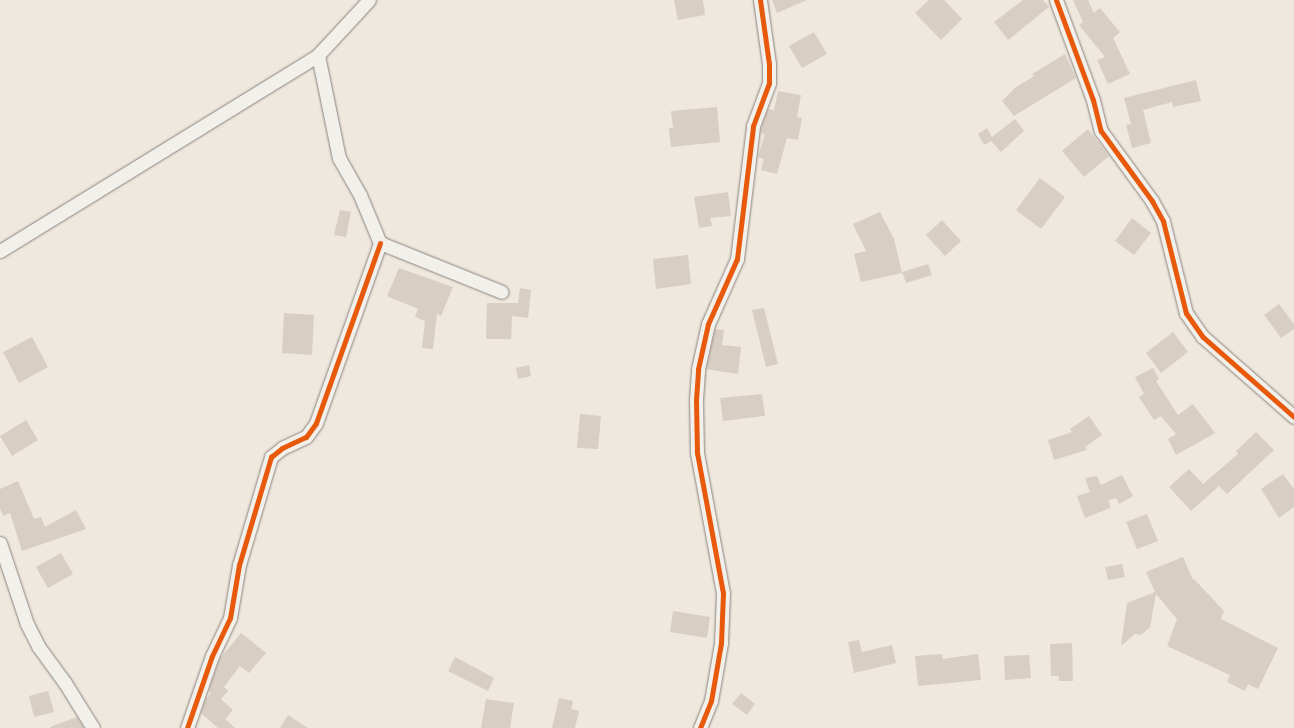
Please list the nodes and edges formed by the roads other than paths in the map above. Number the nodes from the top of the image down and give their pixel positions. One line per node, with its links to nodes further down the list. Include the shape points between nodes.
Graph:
1 (369, 0): 4 (street)
2 (760, 0): 12 (street, via 769,64 768,83 753,126 738,259 708,324 698,377 697,453 723,593 721,643 711,701)
3 (1056, 0): 8 (street, via 1093,100 1101,131 1152,200 1164,222 1186,313 1203,337)
4 (318, 55): 5 (street, via 339,158 360,195); 6 (street)
5 (380, 243): 7 (street); 11 (street, via 316,423 306,437 282,448 271,457 239,565 230,618 212,656)
6 (0, 251)
7 (502, 292)
8 (1294, 417)
9 (0, 543): 10 (street, via 27,624 38,646)
10 (93, 728)
11 (187, 728)
12 (700, 728)

